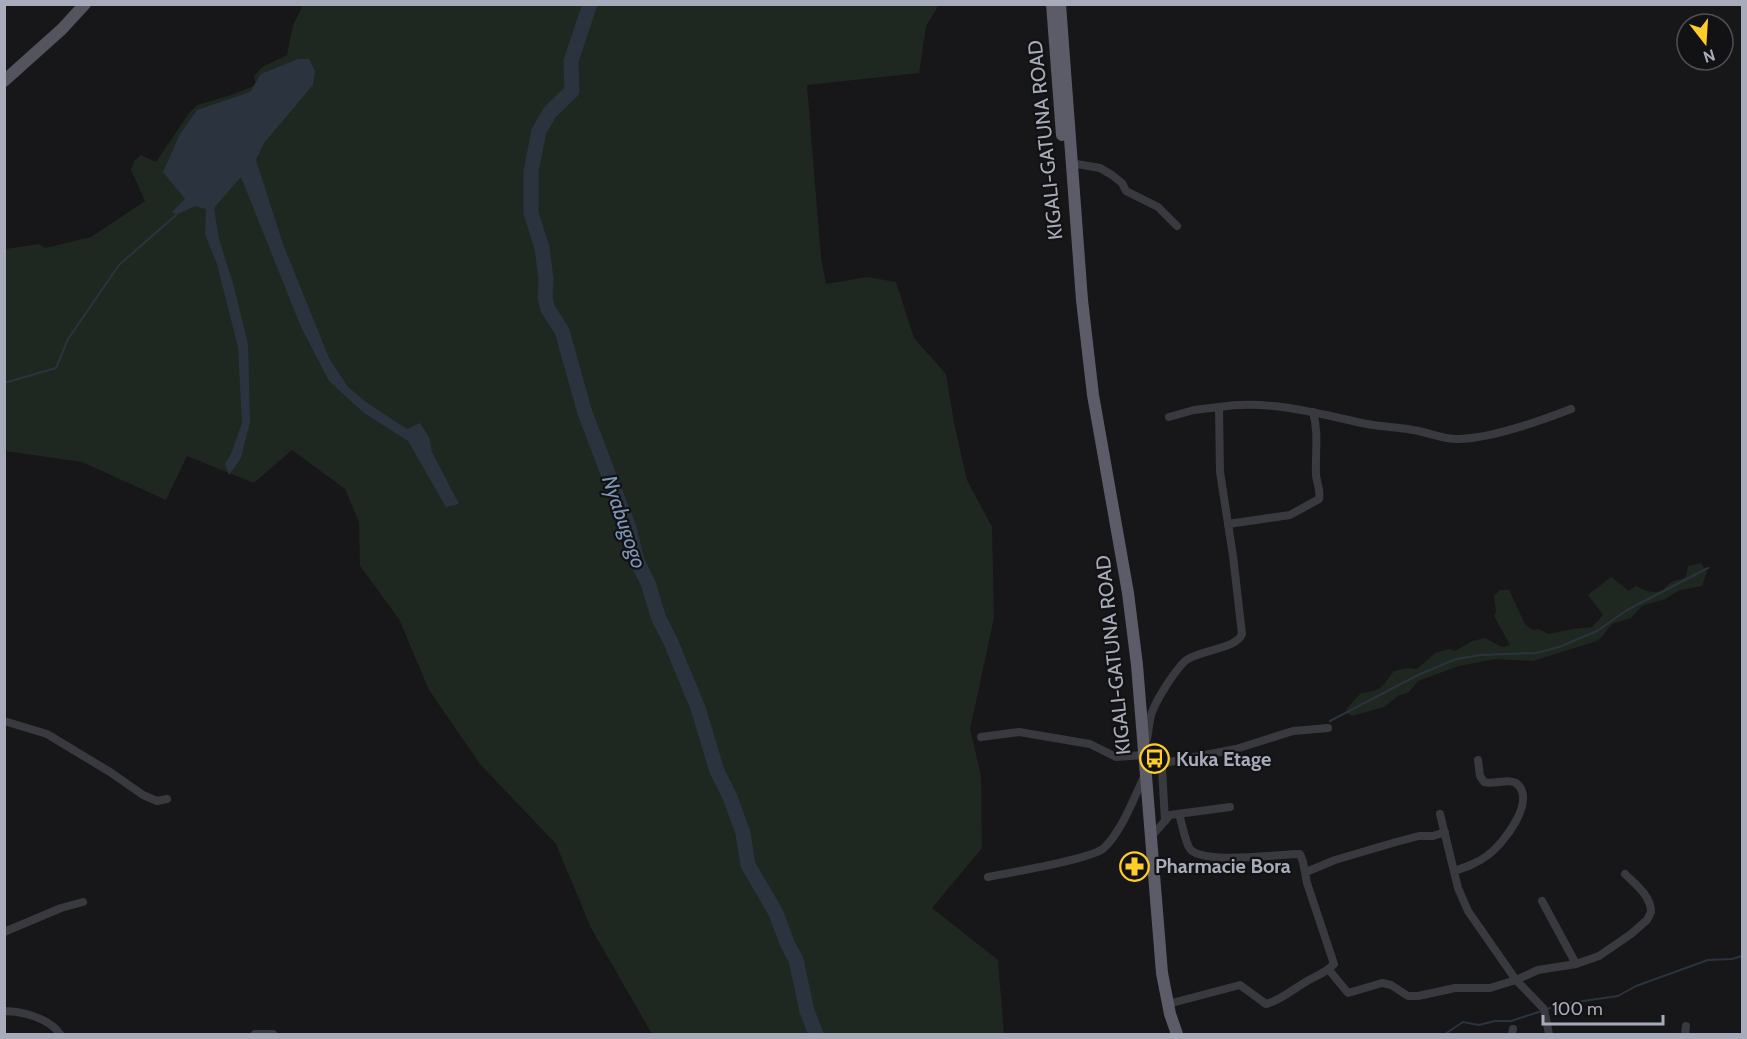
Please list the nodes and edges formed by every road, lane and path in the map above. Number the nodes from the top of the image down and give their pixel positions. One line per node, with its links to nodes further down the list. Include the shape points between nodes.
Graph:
1 (85, 4): 4 (main road)
2 (1052, 4): 7 (highway, KIGALI-GATUNA ROAD, via 1070,211)
3 (1060, 4): 5 (highway, KIGALI-GATUNA ROAD)
4 (4, 81)
5 (1071, 163): 6 (street, via 1100,168 1112,175 1126,191 1158,207); 7 (highway, KIGALI-GATUNA ROAD)
6 (1177, 226)
7 (1080, 270): 16 (highway, KIGALI-GATUNA ROAD, via 1094,395 1128,593)
8 (1219, 406): 10 (street, via 1258,405); 11 (street); 12 (street, via 1220,472)
9 (1572, 409): 10 (street, via 1514,428 1458,439)
10 (1313, 412): 12 (street, via 1319,499 1290,514)
11 (1169, 417)
12 (1228, 524): 16 (street, via 1241,638 1194,656 1178,669 1152,712)
13 (4, 721): 19 (street, via 47,734 143,795 157,801)
14 (1328, 728): 23 (street, via 1293,731 1236,749 1164,763)
15 (981, 737): 16 (street, via 1019,732 1090,744 1116,757)
16 (1144, 755): 18 (highway, KIGALI-GATUNA ROAD)
17 (1478, 760): 26 (street, via 1479,776 1484,782 1515,783 1523,805 1497,848 1470,866)
18 (1146, 774): 25 (highway, KIGALI-GATUNA ROAD); 29 (street, via 1103,849)
19 (167, 799)
20 (1230, 807): 21 (street)
21 (1179, 813): 23 (street); 27 (street, via 1193,852 1236,858 1300,854)
22 (1440, 814): 24 (street)
23 (1165, 821): 25 (street)
24 (1445, 832): 26 (street); 27 (street, via 1396,842)
25 (1150, 838): 36 (highway, KIGALI-GATUNA ROAD)
26 (1454, 871): 35 (street, via 1468,911)
27 (1306, 872): 34 (street, via 1334,964)
28 (1625, 873): 33 (street, via 1650,902 1647,920 1599,956)
29 (988, 877)
30 (1542, 901): 33 (street)
31 (83, 902): 32 (street)
32 (4, 932)
33 (1575, 964): 35 (street, via 1538,970)
34 (1329, 970): 35 (street, via 1348,993 1382,982 1408,996 1418,996 1455,988 1490,988); 36 (street, via 1266,1004 1240,985)
35 (1516, 980): 42 (street, via 1544,1009)
36 (1168, 1004): 41 (highway, KIGALI-GATUNA ROAD)
37 (4, 1011): 38 (street, via 47,1023)
38 (60, 1035)
39 (255, 1035): 40 (street)
40 (273, 1035)
41 (1177, 1035)
42 (1549, 1035)

